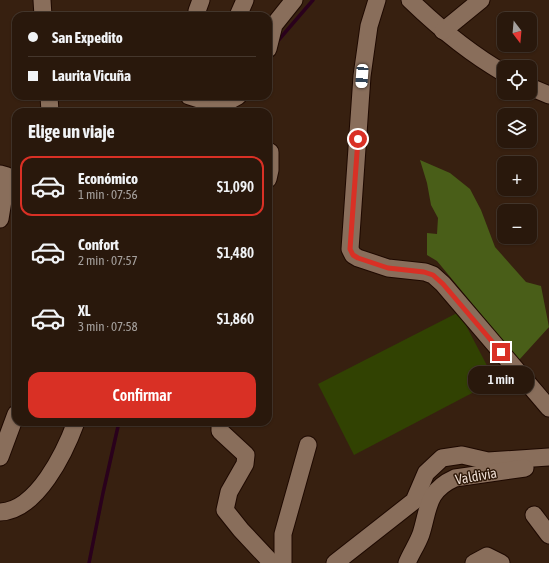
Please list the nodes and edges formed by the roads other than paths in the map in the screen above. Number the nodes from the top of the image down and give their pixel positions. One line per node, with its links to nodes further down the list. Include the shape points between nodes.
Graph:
1 (42, 0): 8 (street)
2 (201, 0): 9 (street)
3 (245, 0): 10 (street)
4 (294, 0): 12 (street, via 274,25)
5 (377, 0): 22 (street, via 369,26 362,76 350,249 358,258 388,268 433,275)
6 (410, 0): 11 (street)
7 (481, 0): 11 (street)
8 (43, 12)
9 (197, 12)
10 (240, 12)
11 (443, 31): 13 (street)
12 (272, 33)
13 (497, 69)
14 (537, 90): 15 (street)
15 (549, 96)
16 (197, 100): 18 (street)
17 (232, 100): 19 (street)
18 (216, 108)
19 (220, 108)
20 (8, 175): 21 (street)
21 (0, 219)
22 (549, 408)
23 (12, 424): 27 (street)
24 (74, 426): 30 (street, via 57,466 43,484 19,507)
25 (220, 426): 33 (street, via 220,431 246,454 245,464 229,492 225,510)
26 (308, 445): 34 (street, via 283,534)
27 (0, 456)
28 (549, 457): 35 (street, via 488,461 462,455 442,458 426,473 414,501)
29 (549, 466): 36 (street, Valdivia, via 455,478 445,483 431,501 419,538)
30 (0, 512)
31 (534, 515): 32 (street)
32 (549, 535)
33 (272, 563)
34 (284, 563)
35 (335, 563)
36 (407, 563)
37 (474, 563): 38 (street, via 486,556)
38 (501, 563)

